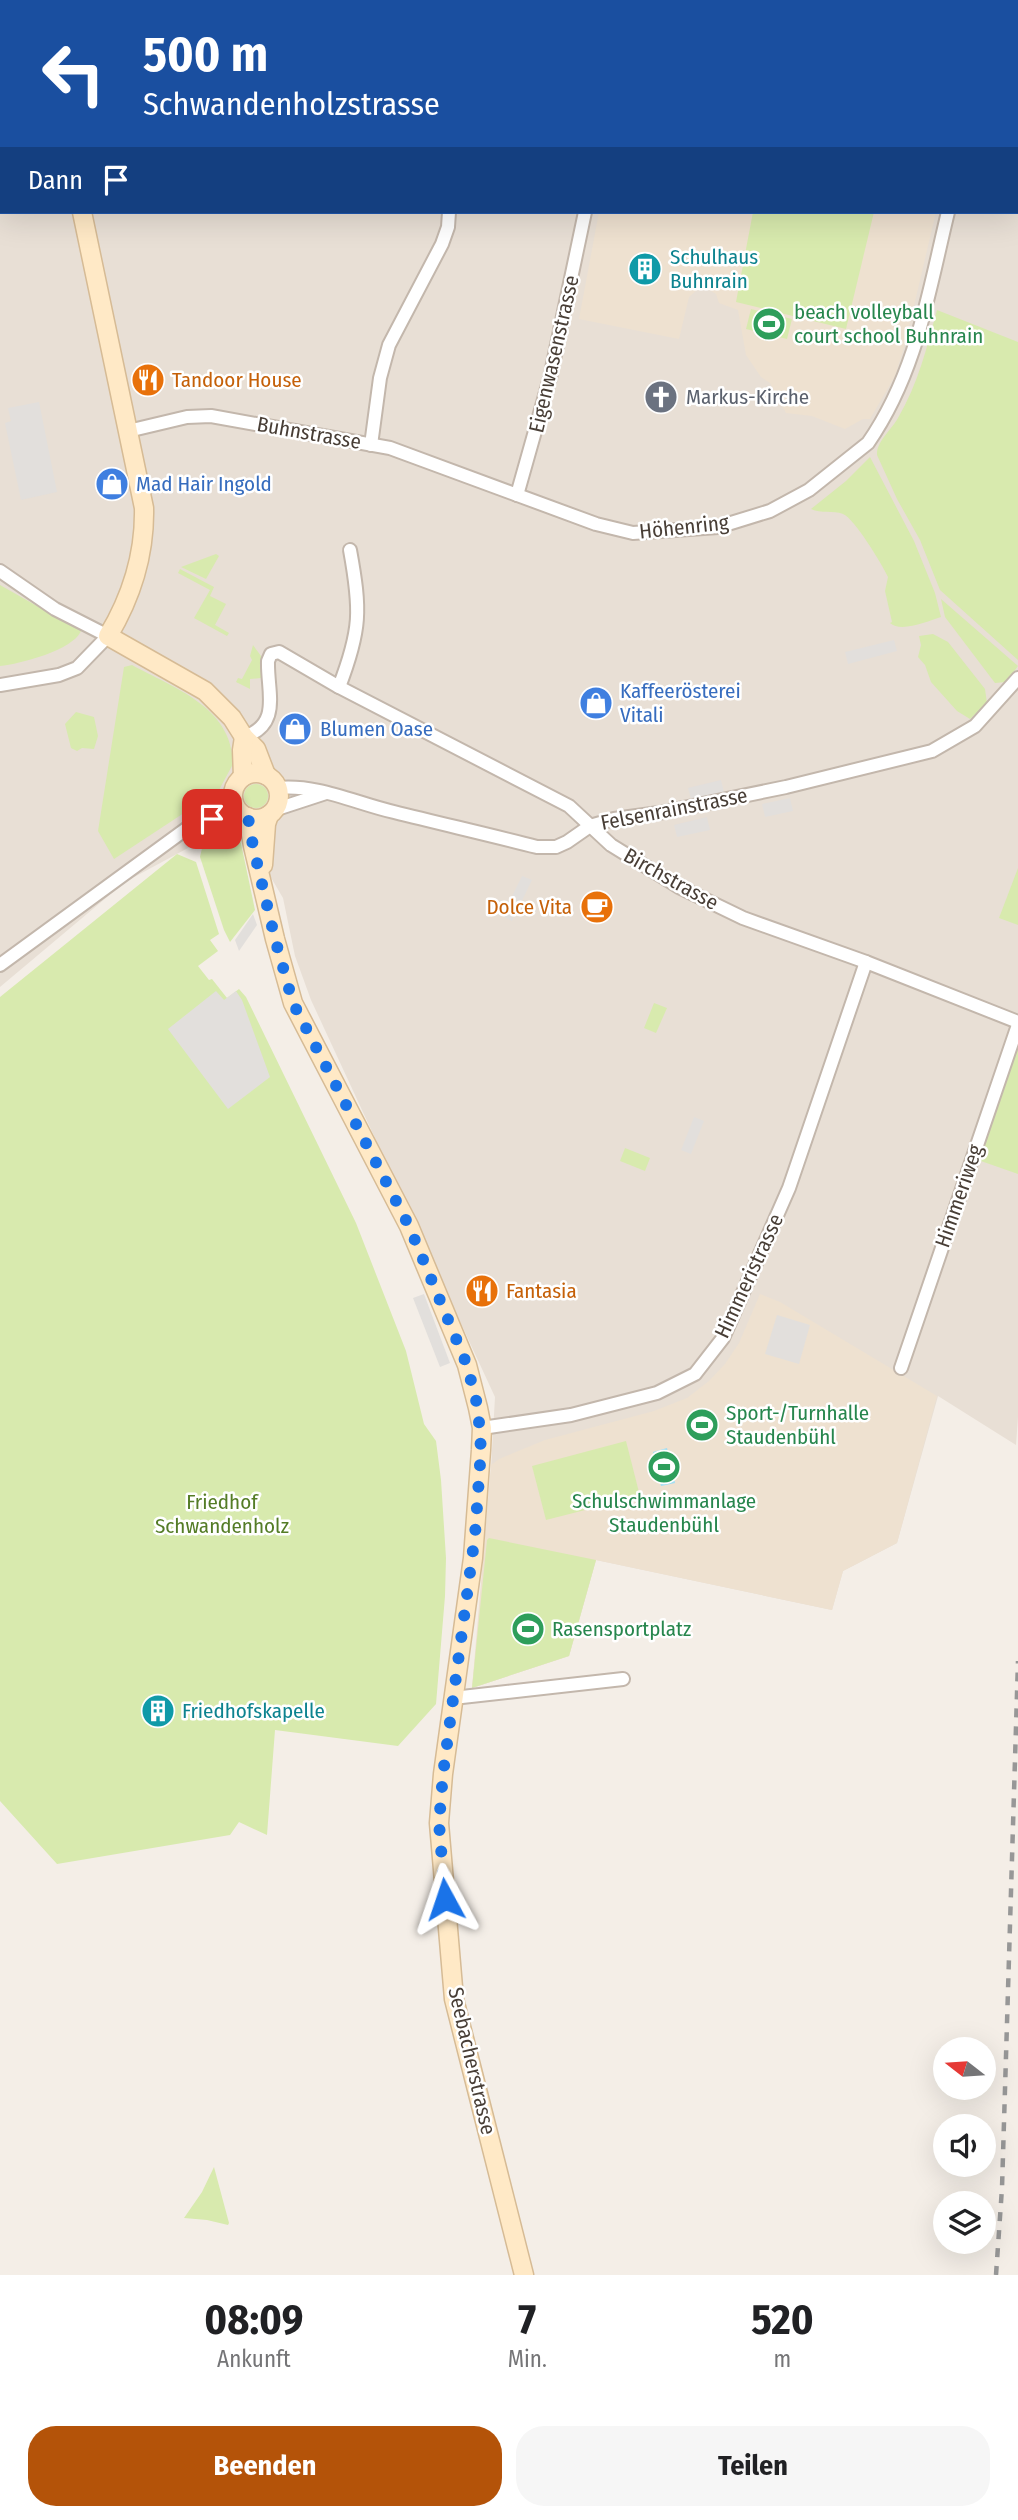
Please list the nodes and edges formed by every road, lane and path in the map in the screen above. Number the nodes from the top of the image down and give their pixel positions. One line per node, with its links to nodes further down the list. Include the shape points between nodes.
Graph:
1 (82, 214): 5 (street)
2 (449, 214): 6 (street, Buhnstrasse, via 442,244 389,345)
3 (585, 214): 7 (street, Eigenwasenstrasse, via 554,365)
4 (948, 214): 7 (street, Höhenring, via 917,339 892,404 868,443 809,490 770,511 718,527 633,533)
5 (128, 431): 6 (street, Buhnstrasse, via 211,416); 10 (street, via 142,492 145,534 135,580)
6 (371, 445): 7 (street, Höhenring)
7 (517, 495)
8 (350, 550): 13 (street, via 358,621)
9 (0, 571): 10 (street, via 55,609)
10 (108, 636): 12 (street, via 77,668); 14 (street, via 205,691)
11 (1018, 678): 21 (street, Felsenrainstrasse, via 975,726 932,751 786,787)
12 (0, 685)
13 (339, 687): 14 (street, Felsenrainstrasse, via 279,652 271,654 268,721); 21 (street, Felsenrainstrasse, via 569,806)
14 (244, 737): 15 (street); 16 (street, via 256,749)
15 (243, 777): 16 (street, via 254,773); 17 (street)
16 (272, 782): 18 (street); 19 (street, Seebacherstrasse, via 279,796)
17 (233, 793): 20 (street, Seebacherstrasse); 22 (street)
18 (326, 793): 19 (street); 21 (street, via 537,847 556,847)
19 (271, 812): 20 (street, via 258,818); 23 (street, Seebacherstrasse, via 266,824)
20 (244, 814): 22 (street, via 230,812); 23 (street, Seebacherstrasse)
21 (590, 826): 24 (street, Birchstrasse, via 611,845 706,901)
22 (186, 829): 25 (street)
23 (263, 883): 28 (street, Seebacherstrasse, via 293,1003 409,1226 467,1365)
24 (866, 962): 26 (street, Birchstrasse); 28 (street, Himmeristrasse, via 784,1200 723,1338 695,1374 657,1393 596,1409)
25 (0, 965)
26 (1018, 1023): 27 (street, Himmeriweg)
27 (901, 1368)
28 (481, 1429): 30 (street, Seebacherstrasse, via 473,1558)
29 (623, 1679): 30 (street)
30 (453, 1698): 31 (street, Seebacherstrasse, via 439,1823 454,1999)
31 (524, 2275)

